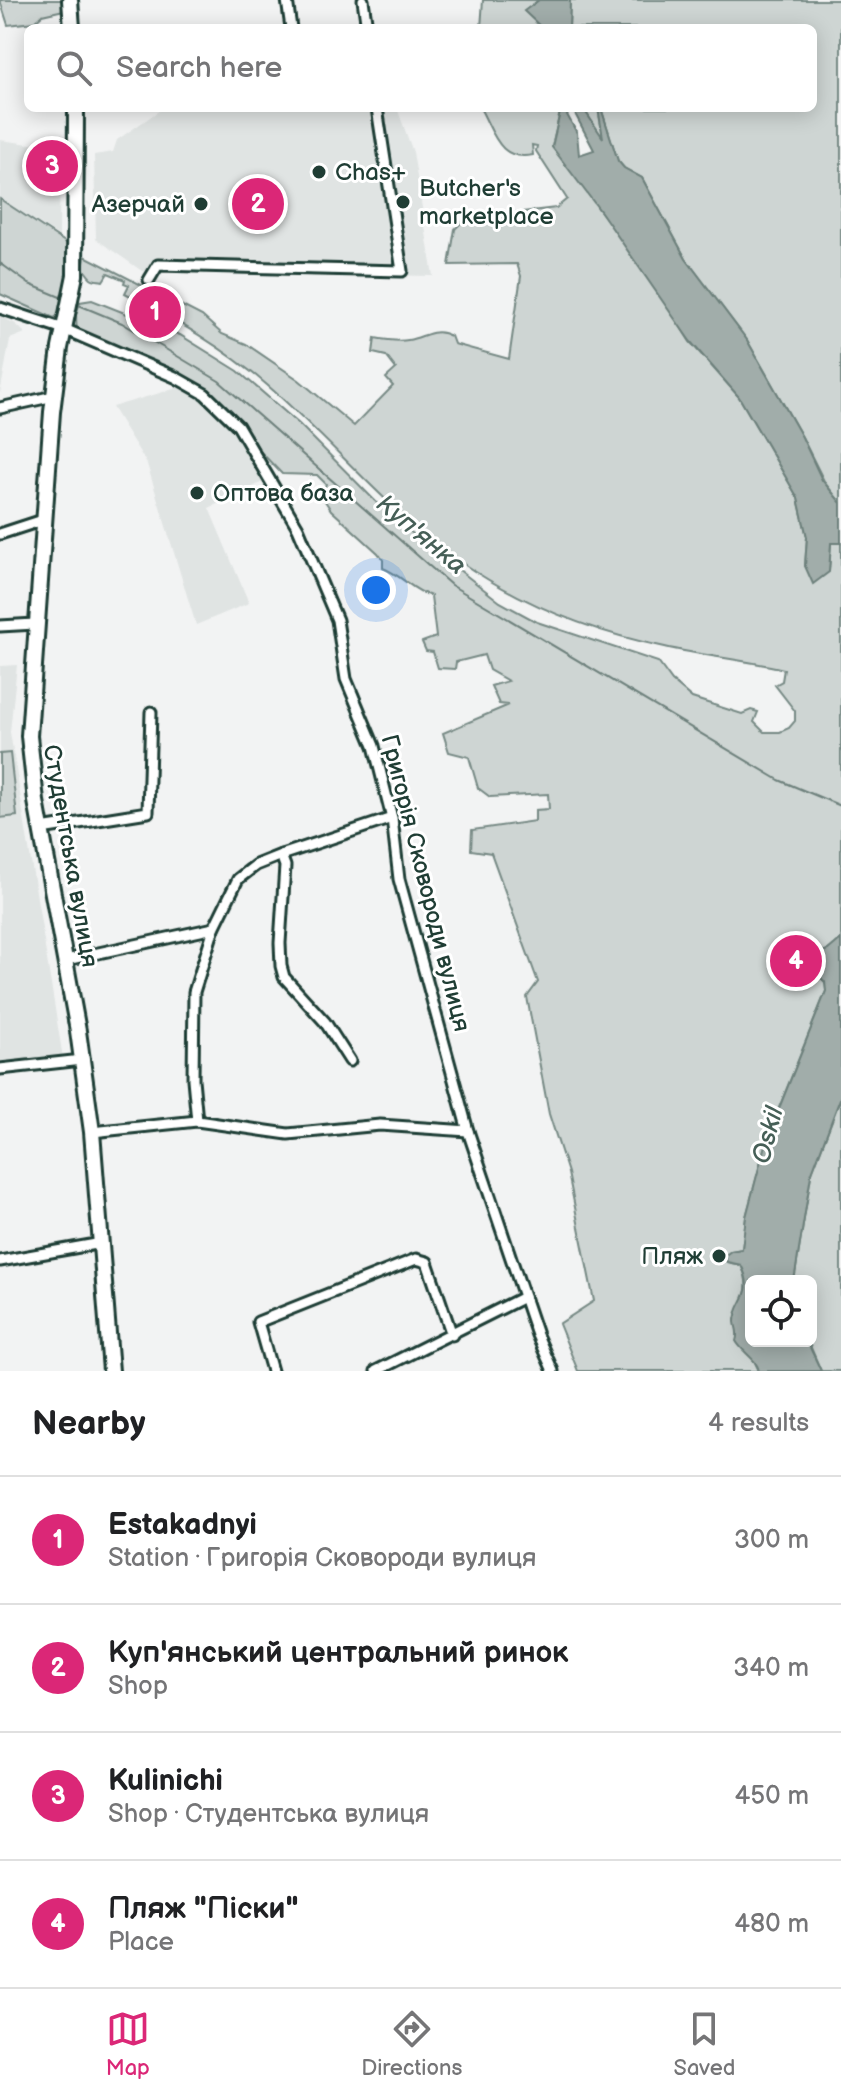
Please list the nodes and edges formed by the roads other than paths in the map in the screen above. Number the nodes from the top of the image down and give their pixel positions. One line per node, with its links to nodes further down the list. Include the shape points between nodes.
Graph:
1 (70, 0): 4 (main road)
2 (287, 0): 5 (street)
3 (363, 0): 6 (street)
4 (72, 24)
5 (290, 24)
6 (366, 24)
7 (76, 112): 11 (main road, Студентська вулиця, via 77,220)
8 (378, 112): 9 (street, via 402,271 158,265)
9 (149, 280)
10 (0, 308): 11 (street, Григорія Сковороди вулиця)
11 (64, 329): 12 (main road, Студентська вулиця); 19 (street, Григорія Сковороди вулиця, via 197,389 238,426 298,528 337,620 346,679 374,746)
12 (54, 396): 13 (street); 14 (main road, Студентська вулиця)
13 (0, 408)
14 (43, 520): 15 (street); 16 (main road, Студентська вулиця)
15 (0, 534)
16 (35, 624): 17 (street); 20 (main road, Студентська вулиця, via 29,736)
17 (0, 626)
18 (151, 712): 20 (street, via 148,812)
19 (392, 818): 21 (street); 28 (street, Григорія Сковороди вулиця, via 399,879)
20 (41, 829): 23 (main road, Студентська вулиця)
21 (281, 855): 22 (street, via 238,879); 25 (street, via 284,977 325,1022)
22 (214, 928): 23 (street); 27 (street, via 194,992)
23 (66, 960): 24 (main road, Студентська вулиця)
24 (82, 1060): 26 (street); 29 (main road, Студентська вулиця)
25 (350, 1061)
26 (0, 1069)
27 (197, 1121): 28 (street, via 288,1134 380,1125); 29 (street)
28 (468, 1131): 32 (street, Григорія Сковороди вулиця)
29 (92, 1132): 30 (main road, Студентська вулиця)
30 (102, 1243): 31 (street); 34 (main road, Студентська вулиця)
31 (0, 1261)
32 (524, 1297): 33 (street); 37 (street, Григорія Сковороди вулиця)
33 (452, 1335): 35 (street, via 427,1262 416,1259 258,1322); 36 (street)
34 (111, 1371)
35 (272, 1371)
36 (376, 1371)
37 (553, 1371)

